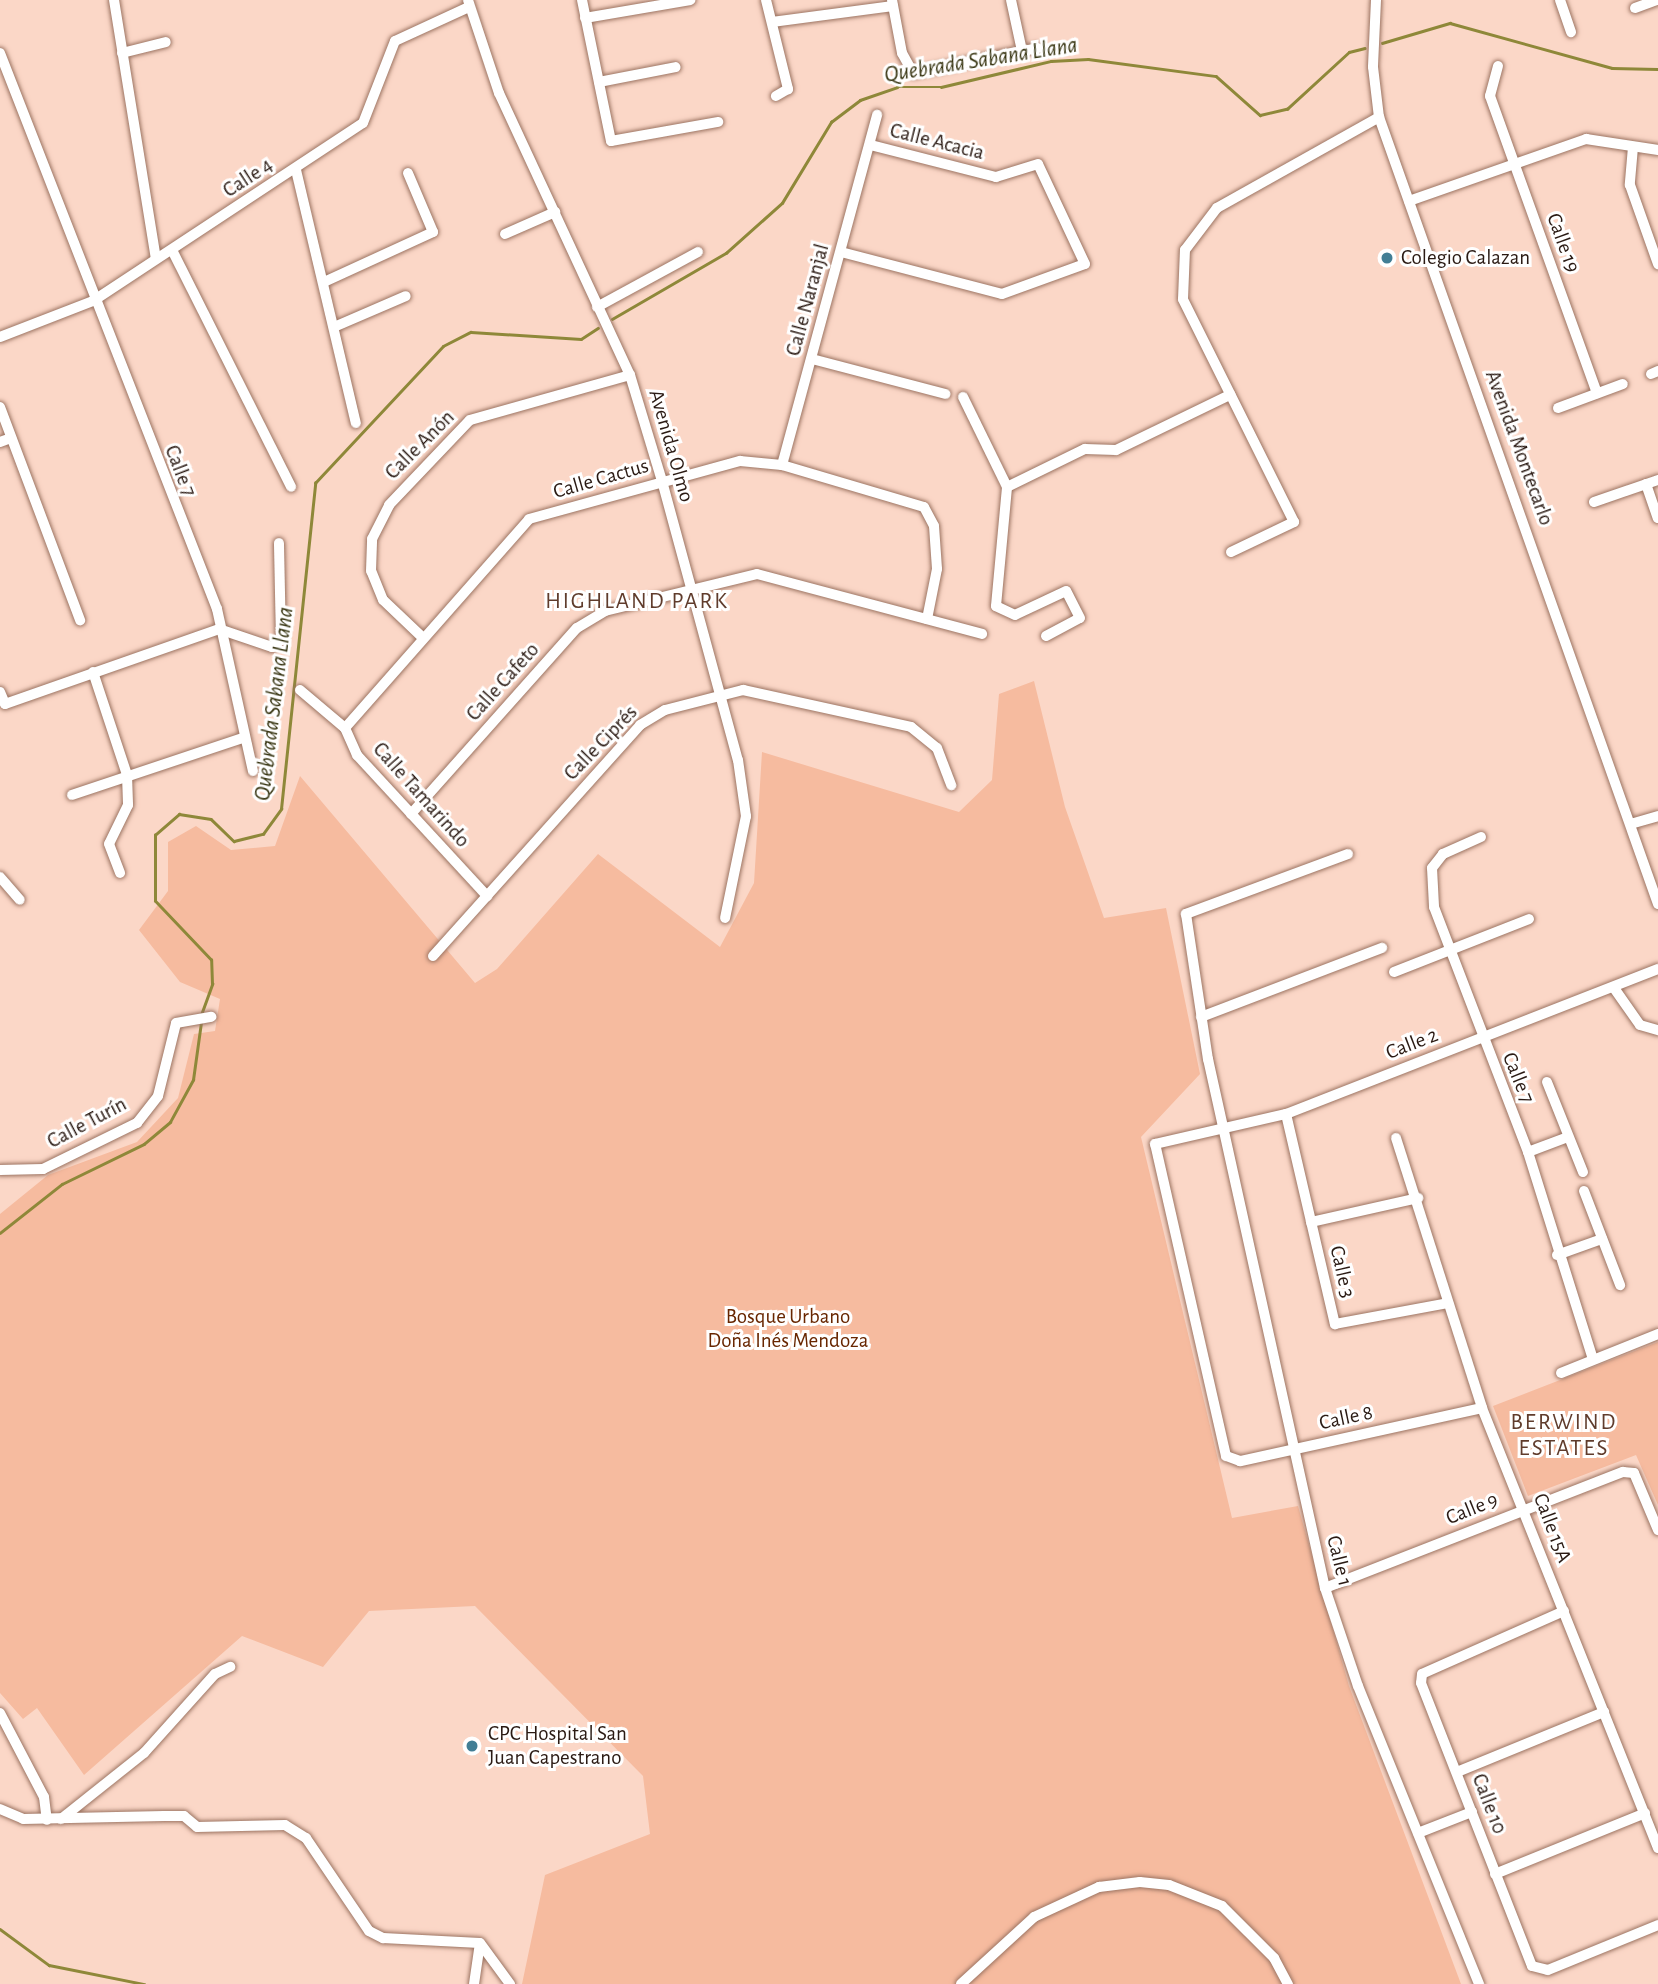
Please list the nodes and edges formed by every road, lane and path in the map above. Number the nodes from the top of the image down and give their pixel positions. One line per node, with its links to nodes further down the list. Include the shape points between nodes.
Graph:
1 (114, 0): 19 (street)
2 (582, 0): 12 (street)
3 (690, 0): 12 (street)
4 (766, 0): 13 (street)
5 (1011, 0): 17 (street)
6 (1376, 0): 25 (street, Avenida Montecarlo, via 1373,67)
7 (1560, 0): 14 (street)
8 (1657, 0): 11 (street)
9 (892, 3): 13 (street); 17 (street, via 902,54 913,73)
10 (468, 4): 31 (street, Calle 4, via 395,41 363,123); 34 (street, Avenida Olmo, via 499,93)
11 (1635, 8)
12 (585, 18): 22 (street)
13 (772, 22): 23 (street, via 788,89)
14 (1571, 32)
15 (166, 42): 19 (street)
16 (1038, 48): 17 (street)
17 (1022, 51)
18 (0, 52): 43 (street, Calle 7)
19 (122, 53): 39 (street)
20 (1498, 66): 30 (street, Calle 19, via 1490,96)
21 (676, 67): 22 (street)
22 (599, 82): 26 (street, via 611,141)
23 (776, 96)
24 (877, 115): 27 (street, Calle Naranjal)
25 (1380, 117): 33 (street, Avenida Montecarlo); 52 (street, via 1217,208 1188,242 1180,269 1183,299)
26 (718, 122)
27 (870, 145): 37 (street, Calle Naranjal); 37 (street, Calle Acacia, via 996,177 1038,164 1085,264 1002,294)
28 (1633, 147): 29 (street); 30 (street, via 1586,139); 40 (street, via 1630,185)
29 (1658, 150)
30 (1513, 164): 33 (street); 50 (street, Calle 19)
31 (296, 170): 36 (street, Calle 4); 41 (street)
32 (408, 173): 41 (street, via 433,232)
33 (1409, 201): 89 (street, Avenida Montecarlo)
34 (555, 212): 35 (street); 44 (street, Avenida Olmo)
35 (505, 234)
36 (172, 250): 39 (street, Calle 4); 63 (street)
37 (841, 251): 47 (street, Calle Naranjal)
38 (698, 252): 44 (street)
39 (156, 258): 43 (street, Calle 4)
40 (1658, 264)
41 (324, 282): 45 (street)
42 (406, 296): 45 (street)
43 (93, 301): 46 (street, Calle 4); 72 (street, Calle 7, via 217,610)
44 (597, 307): 48 (street, Avenida Olmo)
45 (334, 327): 56 (street)
46 (0, 337)
47 (812, 359): 51 (street); 59 (street, Calle Naranjal)
48 (630, 376): 61 (street, Avenida Olmo); 74 (street, Calle Anón, via 470,420 389,505 372,539 371,571 383,600)
49 (1623, 384): 50 (street)
50 (1597, 393): 55 (street)
51 (945, 394)
52 (1230, 395): 64 (street, via 1116,450 1085,449); 68 (street, via 1294,522)
53 (963, 397): 64 (street)
54 (0, 407): 57 (street)
55 (1558, 408)
56 (356, 423)
57 (11, 438): 58 (street); 71 (street)
58 (0, 442)
59 (782, 465): 61 (street, Calle Cactus, via 740,461); 70 (street, Calle Cactus, via 924,507 934,526 937,569)
60 (1658, 480): 62 (street)
61 (662, 481): 69 (street, Avenida Olmo); 74 (street, Calle Cactus, via 529,519)
62 (1646, 484): 65 (street); 66 (street)
63 (291, 487)
64 (1007, 487): 75 (street, via 996,606 1015,615 1066,591 1080,618)
65 (1594, 502)
66 (1658, 517)
67 (279, 543): 72 (street, via 281,640 272,647)
68 (1231, 552)
69 (690, 589): 70 (street, Calle Cafeto, via 757,574); 79 (street, Avenida Olmo); 87 (street, Calle Cafeto, via 605,611 577,628)
70 (927, 619): 73 (street, Calle Cafeto)
71 (80, 621)
72 (219, 629): 76 (street); 82 (street, Calle 7)
73 (982, 634)
74 (421, 636): 81 (street, Calle Cactus)
75 (1046, 636)
76 (93, 672): 80 (street); 84 (street)
77 (300, 690): 81 (street, Calle Tamarindo)
78 (0, 692): 80 (street)
79 (719, 695): 85 (street, Calle Ciprés, via 774,692 911,727 937,748); 94 (street, Calle Ciprés, via 665,710 640,725); 97 (street, Avenida Olmo, via 746,816)
80 (2, 707)
81 (345, 728): 87 (street, Calle Tamarindo, via 357,755)
82 (244, 737): 83 (street, Calle 7); 84 (street)
83 (253, 771)
84 (127, 775): 86 (street); 92 (street, via 128,805 109,844)
85 (951, 785)
86 (72, 795)
87 (411, 814): 94 (street, Calle Tamarindo)
88 (1658, 816): 89 (street)
89 (1634, 823): 96 (street, Avenida Montecarlo)
90 (1481, 836): 100 (street, Calle 7, via 1443,854 1432,868 1434,907)
91 (1348, 854): 106 (street, Calle 1, via 1186,914)
92 (120, 873)
93 (0, 877): 95 (street)
94 (487, 895): 101 (street, Calle Ciprés)
95 (20, 900)
96 (1658, 904)
97 (724, 918)
98 (1529, 919): 100 (street)
99 (1382, 948): 106 (street)
100 (1448, 951): 103 (street); 108 (street, Calle 7)
101 (433, 956)
102 (1658, 969): 104 (street)
103 (1394, 972)
104 (1614, 988): 107 (street, via 1640,1025); 108 (street, Calle 2)
105 (211, 1017): 115 (street, Calle Turín, via 176,1023 158,1096 137,1123 43,1169)
106 (1200, 1017): 111 (street, Calle 1)
107 (1658, 1030)
108 (1481, 1038): 110 (street, Calle 2); 114 (street, Calle 7)
109 (1548, 1082): 112 (street)
110 (1286, 1114): 111 (street, Calle 2); 119 (street, Calle 3)
111 (1222, 1128): 128 (street, Calle 2, via 1155,1144); 129 (street, Calle 1)
112 (1568, 1137): 114 (street); 116 (street)
113 (1396, 1138): 118 (street, Calle 15A)
114 (1528, 1152): 121 (street, Calle 7)
115 (0, 1170)
116 (1583, 1172)
117 (1584, 1191): 120 (street)
118 (1418, 1198): 119 (street); 123 (street, Calle 15A)
119 (1311, 1222): 123 (street, Calle 3, via 1335,1324)
120 (1602, 1239): 121 (street); 122 (street)
121 (1557, 1255): 125 (street, Calle 7)
122 (1620, 1285)
123 (1448, 1303): 127 (street, Calle 15A)
124 (1658, 1334): 125 (street)
125 (1593, 1359): 126 (street)
126 (1561, 1373)
127 (1482, 1408): 129 (street, Calle 8); 130 (street, Calle 15A)
128 (1224, 1448): 129 (street, Calle 8, via 1226,1456 1240,1461)
129 (1293, 1449): 132 (street, Calle 1)
130 (1524, 1509): 131 (street, Calle 9, via 1634,1473); 132 (street, Calle 9); 133 (street, Calle 15A)
131 (1658, 1530)
132 (1325, 1588): 143 (street, Calle 1)
133 (1563, 1611): 135 (street, Calle 15A); 137 (street, Calle 10, via 1422,1674)
134 (230, 1667): 141 (street, via 215,1674 144,1753)
135 (1604, 1712): 137 (street); 140 (street, Calle 15A)
136 (0, 1713): 142 (street, via 44,1797)
137 (1457, 1772): 139 (street, Calle 10)
138 (0, 1809): 142 (street)
139 (1472, 1812): 143 (street); 145 (street, Calle 10)
140 (1645, 1813): 144 (street, Calle 15A); 145 (street)
141 (61, 1819): 142 (street); 147 (street, via 184,1816 197,1826 285,1825 306,1838 369,1931 383,1938)
142 (47, 1820)
143 (1418, 1833): 152 (street, Calle 1)
144 (1658, 1848)
145 (1495, 1874): 146 (street, Calle 10, via 1536,1969)
146 (1658, 1925)
147 (480, 1943): 148 (street); 149 (street)
148 (474, 1984)
149 (510, 1984)
150 (961, 1984): 151 (street, via 1034,1917 1099,1887 1140,1882 1169,1885 1222,1906 1275,1958)
151 (1288, 1984)
152 (1479, 1984)

